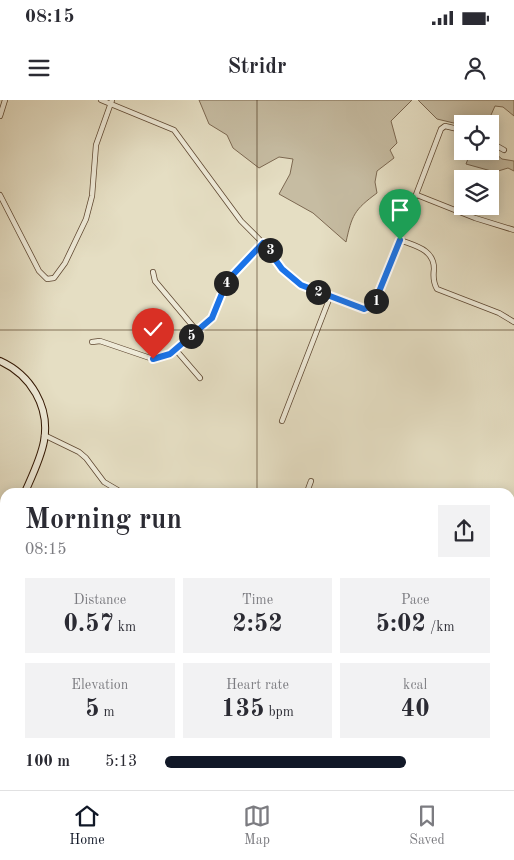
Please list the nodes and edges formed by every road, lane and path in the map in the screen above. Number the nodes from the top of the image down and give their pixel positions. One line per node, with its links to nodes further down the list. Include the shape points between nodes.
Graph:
1 (5, 100): 4 (street)
2 (101, 100): 3 (street)
3 (111, 102): 8 (street, via 96,145 92,196 86,219 54,278 47,279 39,271); 12 (street, via 174,130 241,221)
4 (0, 116)
5 (454, 128): 9 (street, via 445,126 441,129)
6 (499, 147): 7 (street)
7 (504, 150)
8 (0, 195)
9 (417, 195): 10 (street); 11 (street)
10 (514, 230)
11 (400, 240): 14 (street, via 374,304 368,309); 15 (street, via 427,252 433,259 437,289)
12 (263, 243): 14 (street, via 293,280); 16 (street, via 227,281 212,318)
13 (152, 272): 16 (street)
14 (330, 297): 21 (street)
15 (514, 322)
16 (197, 331): 18 (street)
17 (92, 342): 18 (street, via 100,341 153,359)
18 (175, 349): 20 (street)
19 (0, 361): 22 (street, via 21,374 34,390 42,407)
20 (200, 378)
21 (282, 422)
22 (44, 435): 24 (street); 25 (street, via 86,458 104,482)
23 (311, 481): 26 (street)
24 (27, 488)
25 (114, 488)
26 (308, 488)

